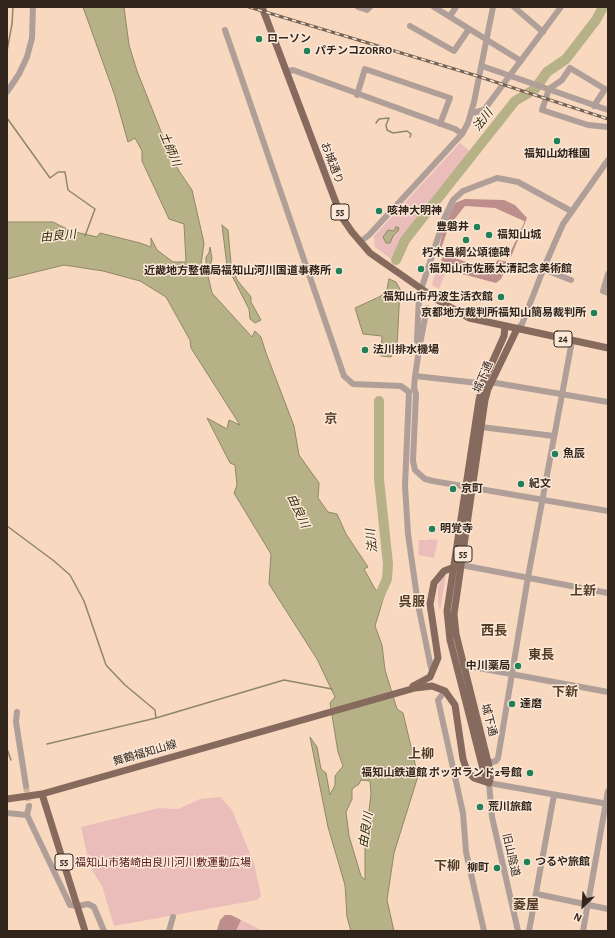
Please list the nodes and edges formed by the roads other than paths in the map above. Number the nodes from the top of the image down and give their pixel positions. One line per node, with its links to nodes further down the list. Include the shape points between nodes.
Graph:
1 (33, 7): 21 (street, via 32,38 27,56)
2 (262, 7): 18 (main road, お城通り / 55)
3 (358, 7): 4 (street, via 367,10)
4 (370, 7)
5 (434, 7): 10 (street)
6 (456, 7): 10 (street)
7 (494, 7): 15 (street)
8 (514, 7): 14 (street)
9 (561, 7): 14 (street)
10 (450, 16): 12 (street)
11 (410, 26): 12 (street, via 454,51)
12 (469, 29): 15 (street)
13 (225, 30): 47 (street, via 344,376 353,384 401,386)
14 (543, 32): 16 (street)
15 (487, 40): 16 (street); 17 (street)
16 (521, 61): 19 (street)
17 (482, 66): 19 (street); 25 (street)
18 (286, 72): 22 (street, via 293,70); 31 (main road, お城通り / 55, via 341,216)
19 (510, 76): 20 (street); 25 (street, via 484,110)
20 (546, 88): 23 (street); 23 (street, via 562,80 570,68 605,89); 27 (street, via 542,110 588,125)
21 (7, 92)
22 (357, 95): 26 (street); 26 (street, via 365,69 450,98)
23 (594, 106): 24 (street)
24 (608, 110)
25 (472, 113): 28 (street)
26 (440, 124): 28 (street)
27 (608, 127)
28 (462, 134): 31 (street)
29 (608, 160): 30 (street)
30 (571, 211): 32 (street); 35 (street, via 518,182 503,179 497,178 463,190 453,200 444,219)
31 (360, 242): 35 (main road, お城通り / 55)
32 (543, 268): 34 (street); 39 (street)
33 (608, 274): 36 (street, via 603,292)
34 (571, 280)
35 (421, 289): 38 (main road, お城通り / 55, via 460,314); 41 (street, via 417,341)
36 (608, 293)
37 (427, 308): 41 (street)
38 (505, 327): 39 (main road, お城通り / 55); 44 (main road, 城下通 / 55, via 504,336)
39 (518, 329): 40 (main road, 24); 44 (main road, 城下通 / 55, via 509,337); 45 (main road, 城下通 / 55)
40 (572, 341): 42 (main road, 24); 48 (street)
41 (420, 344): 43 (street)
42 (608, 348)
43 (415, 376): 44 (street); 46 (street)
44 (483, 383): 45 (street); 52 (main road, 城下通 / 55, via 478,400)
45 (491, 383): 48 (street); 50 (main road, 城下通 / 55, via 485,400)
46 (414, 388): 47 (street); 52 (street, via 415,470 425,479)
47 (409, 392): 59 (street, via 405,486 409,541)
48 (562, 394): 49 (street); 51 (street)
49 (608, 402)
50 (481, 427): 51 (street); 52 (main road, 城下通 / 55)
51 (554, 436): 53 (street)
52 (470, 487): 53 (street); 55 (main road, 城下通 / 55)
53 (542, 499): 54 (street); 56 (street)
54 (608, 511)
55 (458, 566): 56 (street); 58 (main road, 城下通 / 55, via 447,623); 63 (main road, 舞鶴福知山線 / 55, via 444,571 437,578 431,595 438,658 430,677)
56 (528, 577): 57 (street); 60 (street)
57 (608, 593)
58 (460, 667): 60 (street); 65 (main road, 城下通 / 55); 66 (main road, 城下通 / 55, via 484,773)
59 (431, 668)
60 (511, 673): 62 (street); 65 (street, via 498,758 496,762)
61 (444, 691): 63 (main road, 舞鶴福知山線 / 55, via 432,686); 66 (main road, via 454,705 467,771 474,778); 84 (street, via 438,700 463,813 466,852)
62 (608, 692)
63 (393, 695): 69 (main road, 舞鶴福知山線 / 55)
64 (17, 712): 67 (street, via 16,722)
65 (488, 763): 66 (main road, 城下通 / 55, via 491,774)
66 (489, 783): 70 (street); 85 (street, 旧山陰道, via 492,817)
67 (26, 786)
68 (608, 791): 72 (street)
69 (42, 794): 71 (main road, 舞鶴福知山線); 78 (main road, 55)
70 (554, 796): 72 (street); 76 (street)
71 (7, 799)
72 (607, 803): 77 (street)
73 (29, 806): 75 (street)
74 (7, 813): 75 (street)
75 (27, 815): 78 (street, via 70,905)
76 (537, 894): 77 (street); 86 (street)
77 (588, 905): 79 (street); 87 (street)
78 (78, 906): 81 (main road, 55); 82 (street, via 88,904 94,907)
79 (608, 909)
80 (173, 917): 83 (street)
81 (85, 931)
82 (104, 931)
83 (169, 931)
84 (484, 931)
85 (518, 931)
86 (529, 931)
87 (584, 931)

